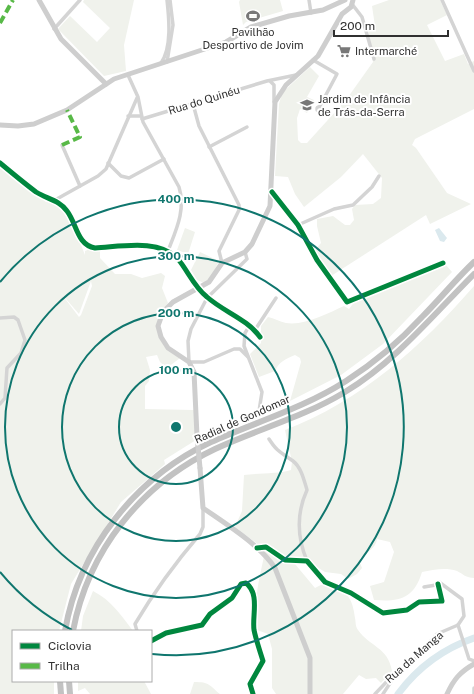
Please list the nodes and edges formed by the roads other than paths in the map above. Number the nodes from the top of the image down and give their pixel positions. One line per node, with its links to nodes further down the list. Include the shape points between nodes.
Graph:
1 (39, 0): 11 (main road)
2 (80, 0): 11 (street)
3 (166, 0): 13 (street, via 170,23)
4 (170, 0): 12 (street, via 173,25)
5 (308, 0): 10 (street)
6 (344, 0): 8 (main road); 9 (main road)
7 (442, 0): 19 (street)
8 (350, 4): 9 (main road); 15 (street, via 362,17); 16 (main road, via 322,51)
9 (335, 5): 10 (main road)
10 (311, 13): 14 (main road, via 289,16 251,27 226,42)
11 (54, 29): 23 (main road)
12 (170, 51): 14 (street, via 173,57); 17 (street)
13 (165, 53): 17 (street); 18 (street)
14 (180, 58): 17 (main road)
15 (374, 59)
16 (313, 60): 20 (main road); 28 (street, via 337,74)
17 (168, 61): 18 (main road)
18 (160, 64): 21 (main road)
19 (474, 71)
20 (299, 73): 22 (street, Rua do Quinéu); 25 (main road)
21 (128, 75): 23 (main road); 26 (street)
22 (267, 81): 24 (street, via 273,83); 27 (street, Rua do Quinéu)
23 (106, 84): 32 (main road, via 67,110 41,121 18,126)
24 (274, 90): 25 (street, via 276,95); 29 (street)
25 (279, 95): 29 (main road)
26 (138, 97): 30 (street); 31 (street)
27 (193, 104): 31 (street, Rua do Quinéu); 35 (street)
28 (320, 106)
29 (274, 108): 41 (main road)
30 (128, 116): 31 (street, Rua do Quinéu); 38 (street)
31 (141, 118): 36 (street)
32 (0, 125)
33 (247, 127): 35 (street)
34 (62, 145): 40 (street)
35 (209, 147): 47 (street, via 239,205 219,251)
36 (164, 159): 38 (street, via 129,178 121,176); 44 (street, via 178,187 182,203 181,217)
37 (0, 163): 42 (street, via 34,191)
38 (108, 164): 40 (street, via 98,176)
39 (379, 176): 43 (street, via 372,187 352,204)
40 (80, 186): 42 (street)
41 (272, 192): 43 (street); 45 (main road, via 270,206 255,238)
42 (55, 200): 44 (street, via 68,212 82,242 88,247 152,246)
43 (298, 224): 48 (street, via 316,260 347,302)
44 (168, 251): 50 (street, via 177,257)
45 (245, 252): 47 (main road); 51 (street, via 247,259)
46 (474, 262): 68 (highway, Radial de Gondomar, via 401,338 362,370 314,398 210,443 188,455 145,486 113,521 92,555 76,588)
47 (222, 263): 50 (main road, via 208,282)
48 (443, 263)
49 (474, 274): 69 (highway, Radial de Gondomar, via 417,335 365,380 318,408 215,449 190,462 150,492 120,524 102,550 77,610)
50 (199, 288): 51 (street); 58 (main road, via 173,302 163,312 158,326 168,348)
51 (207, 298): 54 (street); 58 (street, via 188,341)
52 (276, 298): 55 (street)
53 (0, 318): 59 (street, via 14,317 18,320 25,340 21,353 7,368 5,398)
54 (250, 325): 55 (street); 57 (street, via 245,333 244,346)
55 (255, 330): 56 (street)
56 (260, 337)
57 (248, 357): 58 (street, via 240,349 234,349 204,362); 60 (street, via 262,392)
58 (189, 362): 62 (main road, bridge, via 194,372)
59 (0, 404)
60 (259, 411)
61 (269, 439): 64 (street, via 277,451 293,461 299,469 307,490 301,506 299,534)
62 (203, 508): 63 (main road); 70 (street, via 203,527 200,534 152,596 135,624)
63 (257, 548): 64 (street, via 266,547 285,560); 80 (main road, via 275,568 306,643 310,658)
64 (307, 561): 65 (street, via 325,582 351,593 383,613 407,610 419,602 442,601)
65 (438, 584): 66 (street); 67 (street, via 439,582 446,585 462,599 464,616)
66 (424, 587)
67 (458, 625): 72 (street, via 469,659); 73 (street, Rua da Manga, via 437,634 411,663)
68 (65, 630)
69 (73, 630)
70 (137, 630)
71 (152, 640): 79 (street, via 166,633 202,625 210,614 232,598 240,584 246,583 252,587 254,632 262,661 250,684)
72 (474, 662): 83 (main road, via 453,680)
73 (398, 672): 81 (street, Rua da Manga); 82 (street)
74 (60, 682): 77 (highway)
75 (69, 682): 78 (highway)
76 (474, 688): 84 (street)
77 (61, 694)
78 (70, 694)
79 (253, 694)
80 (310, 694)
81 (375, 694)
82 (383, 694)
83 (447, 694)
84 (474, 694)

